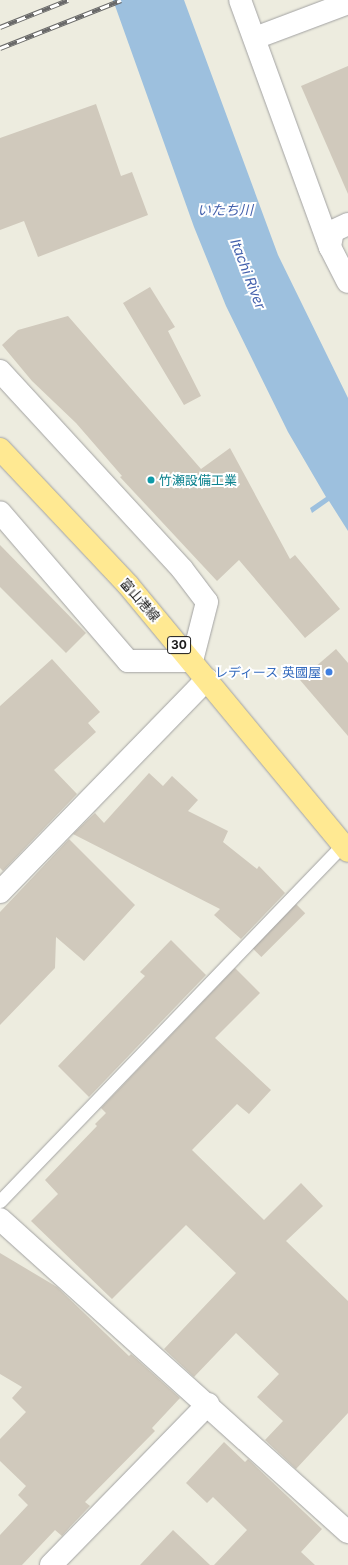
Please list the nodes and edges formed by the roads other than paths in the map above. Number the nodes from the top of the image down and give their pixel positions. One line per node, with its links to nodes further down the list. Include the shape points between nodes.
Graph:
1 (240, 0): 3 (street)
2 (348, 3): 3 (street)
3 (255, 38): 5 (street)
4 (348, 224): 5 (street, via 333,231)
5 (330, 247): 6 (street)
6 (348, 282)
7 (0, 371): 10 (street, via 182,569 207,602)
8 (0, 449): 10 (main road, 富山港線 / 30, via 128,585)
9 (0, 512): 10 (street, via 128,661)
10 (192, 661): 11 (main road, 富山港線 / 30)
11 (207, 679): 12 (main road, 富山港線 / 30); 13 (street)
12 (346, 848): 14 (lane)
13 (0, 891)
14 (0, 1201)
15 (0, 1219): 16 (street)
16 (208, 1404): 17 (street); 18 (street)
17 (348, 1532)
18 (51, 1565)

